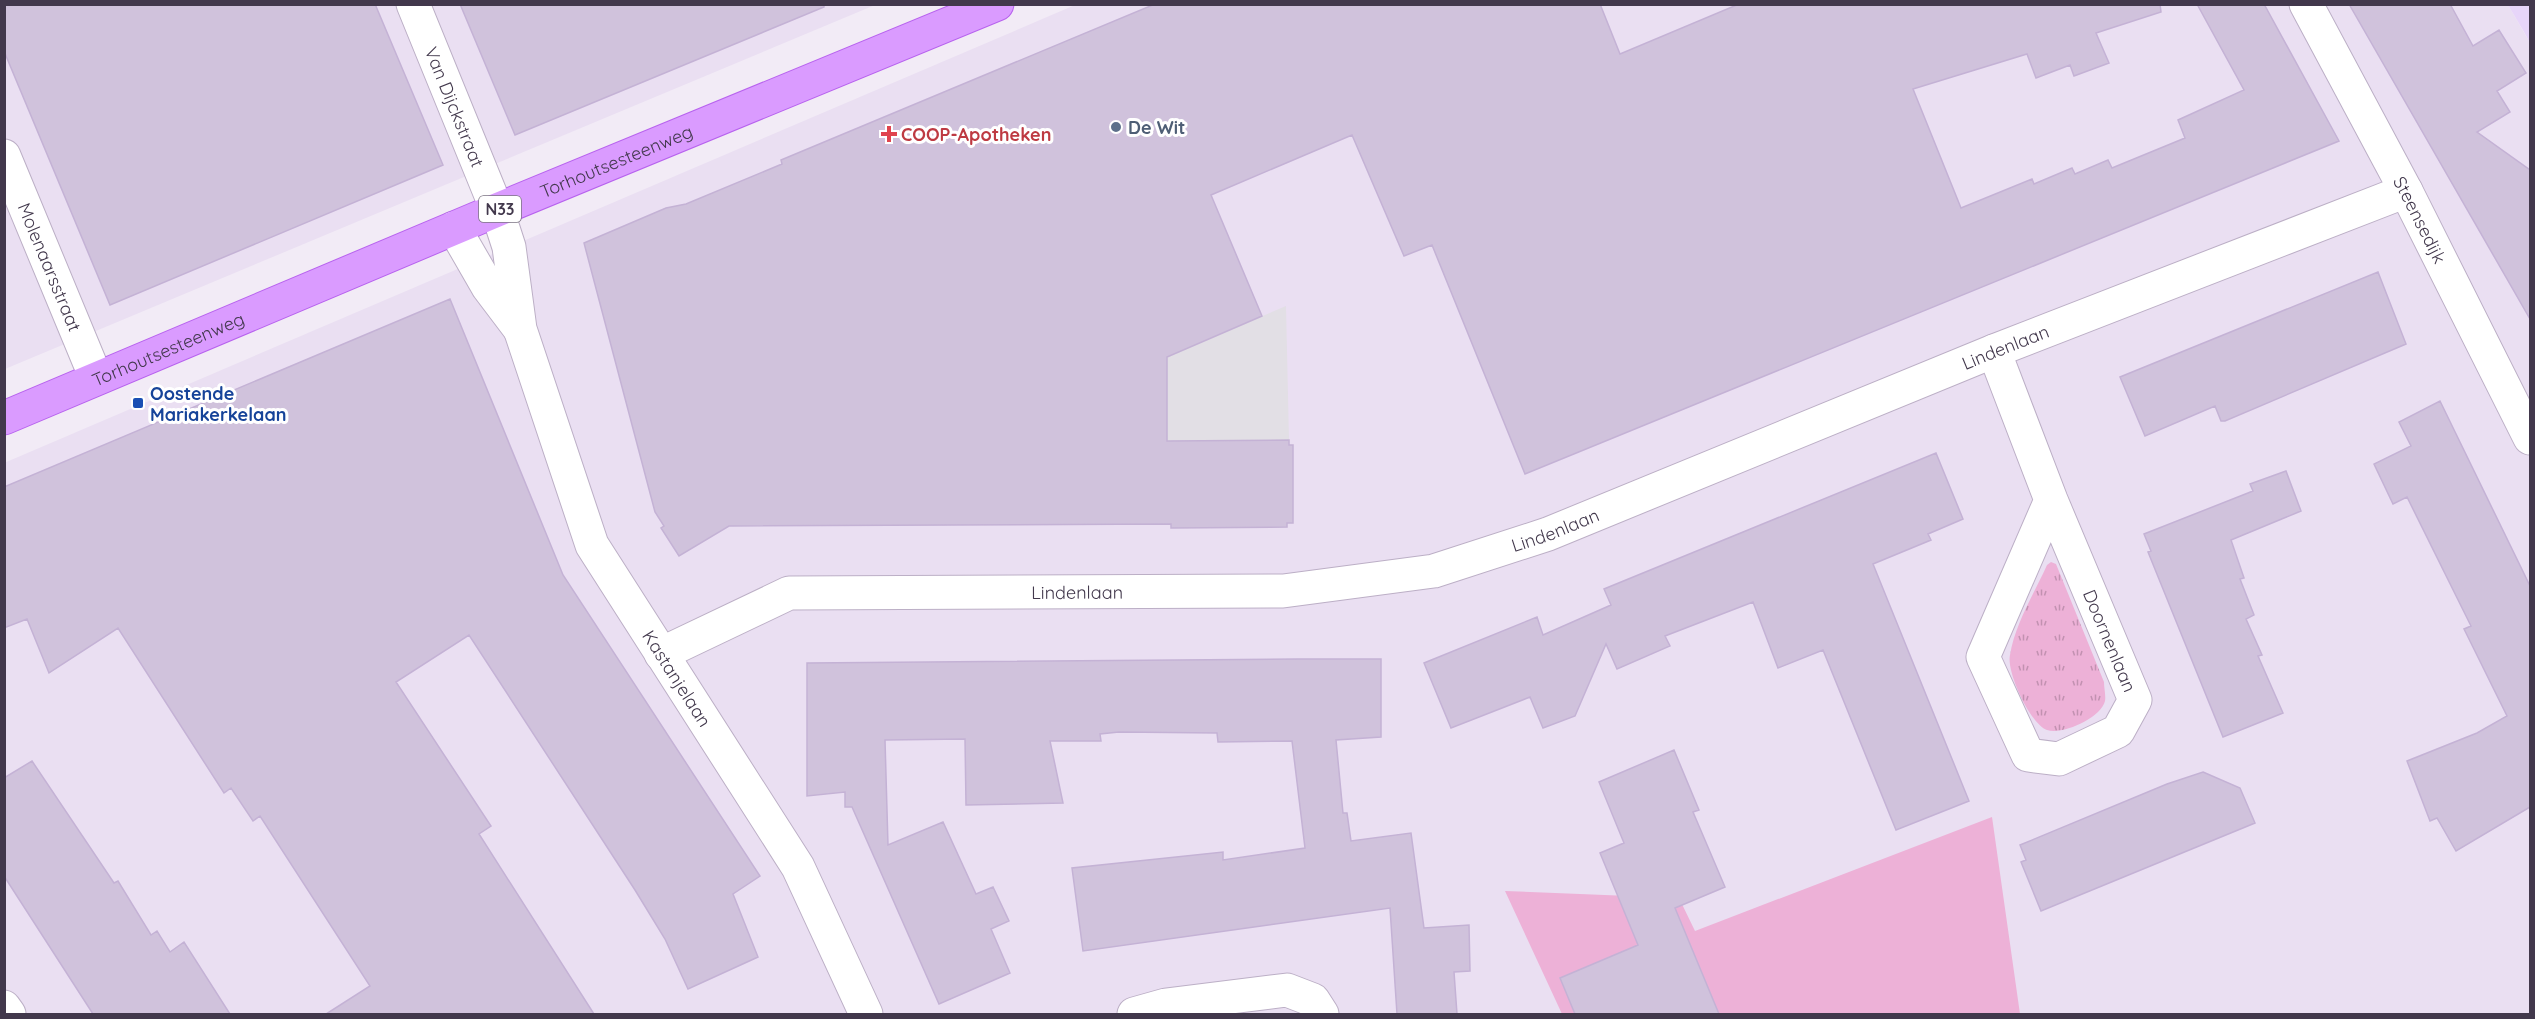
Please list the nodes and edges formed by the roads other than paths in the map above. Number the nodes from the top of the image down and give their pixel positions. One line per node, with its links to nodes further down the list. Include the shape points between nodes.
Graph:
1 (413, 4): 6 (street, Van Dijckstraat)
2 (2307, 4): 5 (street, Steensedijk)
3 (976, 8): 6 (main road, Torhoutsesteenweg / N33)
4 (4, 156): 10 (street, Molenaarsstraat)
5 (2406, 191): 9 (street, Lindenlaan); 12 (street, Steensedijk)
6 (497, 210): 7 (main road, Torhoutsesteenweg / N33); 8 (street, Kastanjelaan, via 508,247)
7 (454, 228): 8 (street, Kastanjelaan, via 488,287); 10 (main road, Torhoutsesteenweg / N33)
8 (520, 329): 14 (street, Kastanjelaan, via 592,545)
9 (1994, 351): 13 (street, Doornenlaan); 14 (street, Lindenlaan, via 1548,534 1434,571 1283,591 789,593)
10 (96, 378): 11 (main road, Torhoutsesteenweg / N33)
11 (4, 418)
12 (2530, 438)
13 (2051, 500): 13 (street, Doornenlaan, via 2135,700 2118,731 2059,759 2028,755 1983,657)
14 (661, 654): 17 (street, Kastanjelaan, via 798,867)
15 (4, 1007): 16 (street)
16 (9, 1014)
17 (866, 1014)
18 (1134, 1014): 19 (street, via 1166,1005 1287,990 1313,1000)
19 (1322, 1014)

